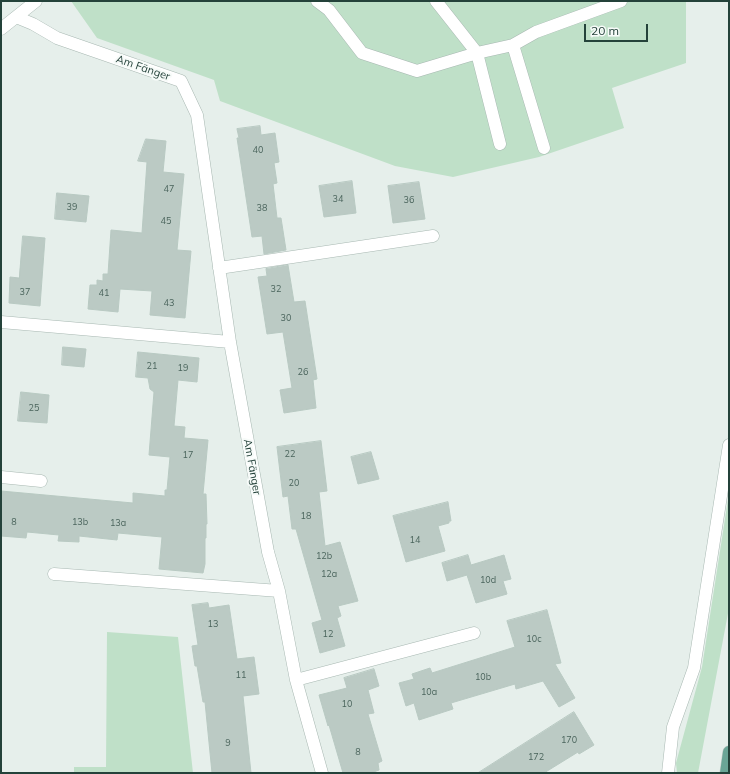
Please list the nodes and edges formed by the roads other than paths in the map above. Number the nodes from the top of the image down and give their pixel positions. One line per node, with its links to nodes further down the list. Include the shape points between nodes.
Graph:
1 (36, 1): 5 (street)
2 (317, 1): 8 (street, via 329,10 362,53 417,71)
3 (436, 1): 8 (street)
4 (621, 1): 7 (street, via 536,32)
5 (16, 17): 6 (street); 12 (street, Am Fänger, via 57,38 181,81 196,115)
6 (1, 29)
7 (513, 45): 8 (street); 10 (street)
8 (477, 54): 9 (street)
9 (500, 144)
10 (544, 148)
11 (433, 236): 12 (street)
12 (219, 268): 14 (street, Am Fänger)
13 (1, 322): 14 (street)
14 (230, 342): 19 (street, Am Fänger, via 268,552)
15 (729, 445): 24 (street, via 694,668 673,727)
16 (1, 477): 17 (street)
17 (41, 481)
18 (54, 574): 19 (street)
19 (279, 591): 21 (street, Am Fänger)
20 (474, 633): 21 (street)
21 (296, 680): 23 (street, Am Fänger)
22 (729, 752): 25 (main road)
23 (322, 773)
24 (668, 773)
25 (726, 773)

